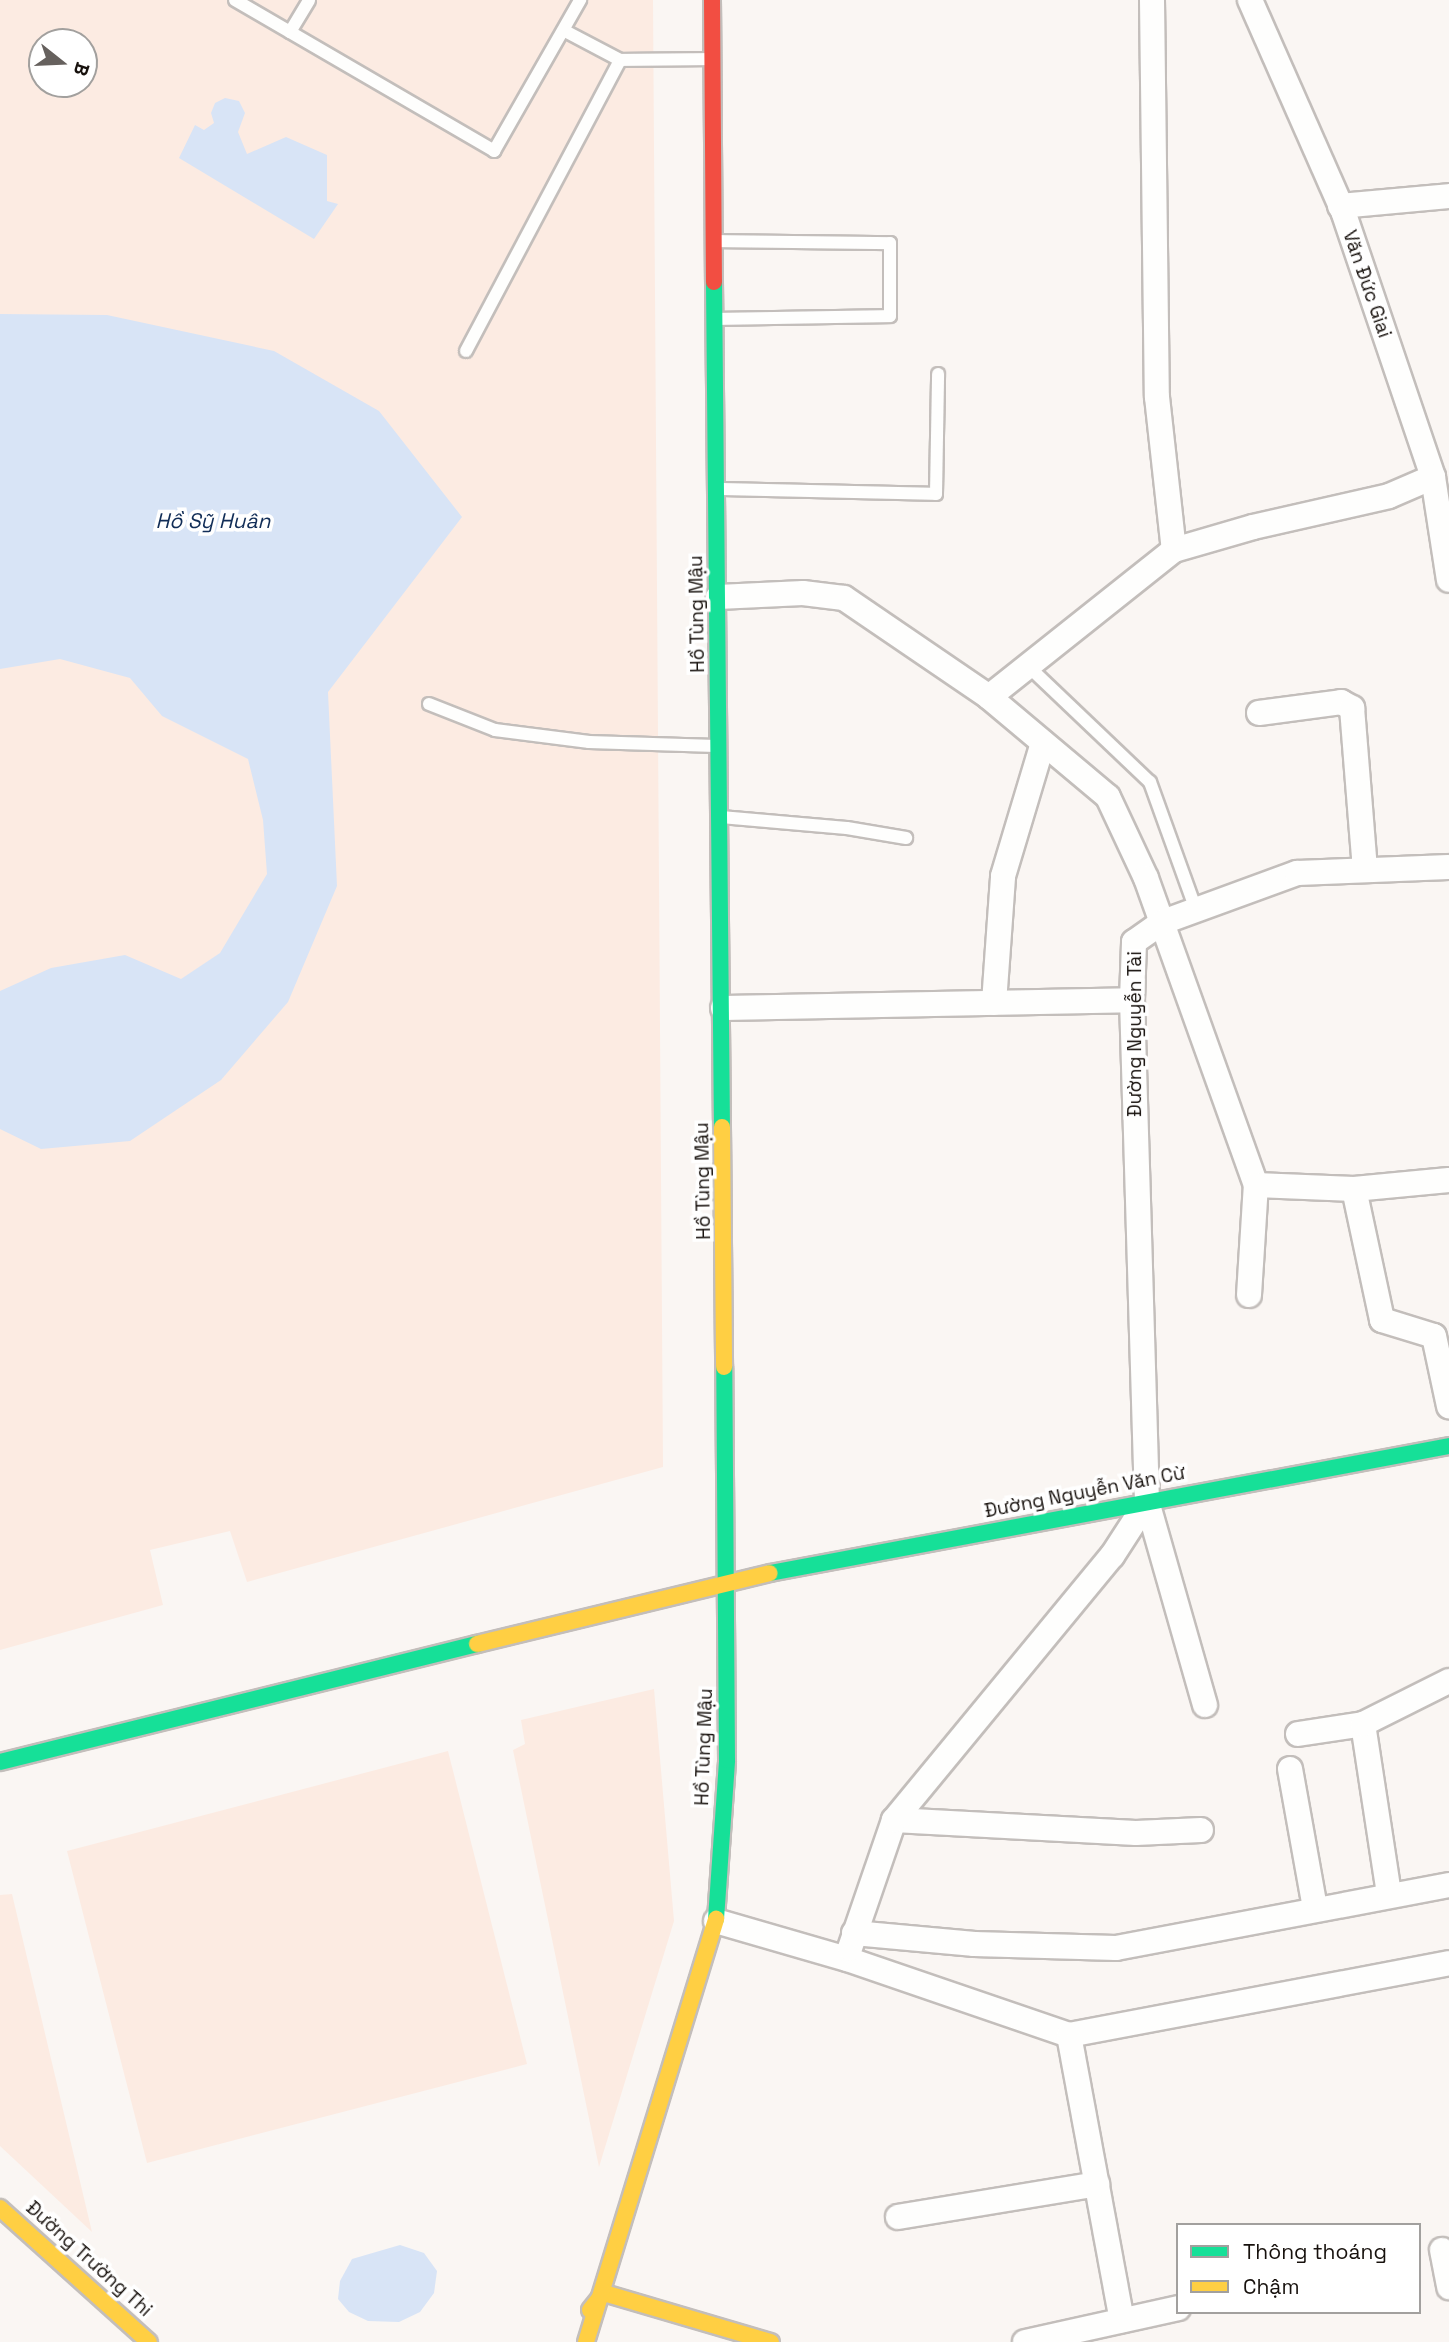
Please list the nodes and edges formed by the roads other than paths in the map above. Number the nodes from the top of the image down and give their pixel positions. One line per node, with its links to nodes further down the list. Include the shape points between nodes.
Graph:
1 (235, 0): 8 (lane)
2 (309, 0): 8 (lane)
3 (580, 0): 7 (lane)
4 (712, 0): 10 (main road, Hồ Tùng Mậu)
5 (1152, 0): 20 (street, via 1157,397)
6 (1250, 0): 12 (street, Văn Đức Giai)
7 (565, 31): 8 (lane, via 494,151); 9 (lane)
8 (290, 32)
9 (620, 60): 10 (lane); 15 (lane)
10 (711, 60): 13 (main road, Hồ Tùng Mậu)
11 (1449, 197): 12 (street)
12 (1340, 206): 17 (street, Văn Đức Giai)
13 (713, 241): 14 (main road, Hồ Tùng Mậu); 14 (lane, via 890,243 890,316)
14 (715, 319): 18 (main road, Hồ Tùng Mậu)
15 (466, 351)
16 (938, 374): 18 (lane, via 936,494)
17 (1433, 477): 19 (street, Văn Đức Giai); 20 (street, via 1389,496)
18 (717, 489): 22 (main road, Hồ Tùng Mậu)
19 (1445, 506): 21 (street, Văn Đức Giai)
20 (1174, 550): 23 (street)
21 (1449, 580)
22 (718, 597): 24 (street, via 803,593 844,598); 28 (main road, Hồ Tùng Mậu)
23 (1028, 666): 24 (street); 33 (lane, via 1150,782)
24 (989, 697): 27 (street)
25 (429, 705): 28 (lane, via 495,730 589,742)
26 (1259, 713): 32 (street, via 1341,702 1352,708)
27 (1043, 743): 34 (street, via 1108,797); 36 (street, via 1003,876)
28 (720, 747): 29 (main road, Hồ Tùng Mậu)
29 (721, 817): 30 (lane); 37 (main road, Hồ Tùng Mậu)
30 (906, 838)
31 (1449, 867): 32 (street)
32 (1366, 869): 33 (street, via 1297,873)
33 (1196, 910): 34 (street)
34 (1163, 922): 35 (street, Đường Nguyễn Tài, via 1134,942); 39 (street)
35 (1132, 1000): 36 (street); 44 (street, Đường Nguyễn Tài)
36 (994, 1003): 37 (street)
37 (723, 1008): 45 (main road, Hồ Tùng Mậu)
38 (1449, 1180): 40 (street)
39 (1256, 1185): 40 (street); 41 (street)
40 (1354, 1189): 42 (street, via 1381,1320 1434,1336)
41 (1250, 1294)
42 (1449, 1406)
43 (1449, 1446): 44 (main road, Đường Nguyễn Văn Cừ)
44 (1147, 1502): 45 (main road, Đường Nguyễn Văn Cừ); 47 (street, Đường Nguyễn Tài); 52 (street, via 1112,1556)
45 (729, 1581): 50 (main road, Đường Nguyễn Văn Cừ); 57 (main road, Hồ Tùng Mậu, via 727,1760)
46 (1449, 1681): 48 (street)
47 (1205, 1705)
48 (1363, 1724): 49 (street); 55 (street)
49 (1298, 1734)
50 (0, 1762)
51 (1290, 1769): 56 (street)
52 (894, 1820): 53 (street, via 1136,1833); 58 (street)
53 (1201, 1830)
54 (1449, 1885): 55 (street)
55 (1390, 1895): 56 (street)
56 (1315, 1908): 58 (street, via 1116,1948 974,1944)
57 (716, 1922): 59 (street); 67 (main road, Hồ Tùng Mậu)
58 (854, 1933): 59 (street)
59 (847, 1959): 61 (street)
60 (1449, 1964): 61 (street)
61 (1069, 2035): 62 (street)
62 (1097, 2184): 64 (street); 69 (street)
63 (0, 2207): 71 (main road, Đường Trường Thi)
64 (898, 2217)
65 (1437, 2251): 66 (street)
66 (1449, 2287)
67 (604, 2293): 70 (main road); 72 (main road, Hồ Tùng Mậu); 73 (main road)
68 (1176, 2308): 69 (street)
69 (1122, 2320): 74 (street)
70 (566, 2341)
71 (149, 2342)
72 (586, 2342)
73 (771, 2342)
74 (1025, 2342)

